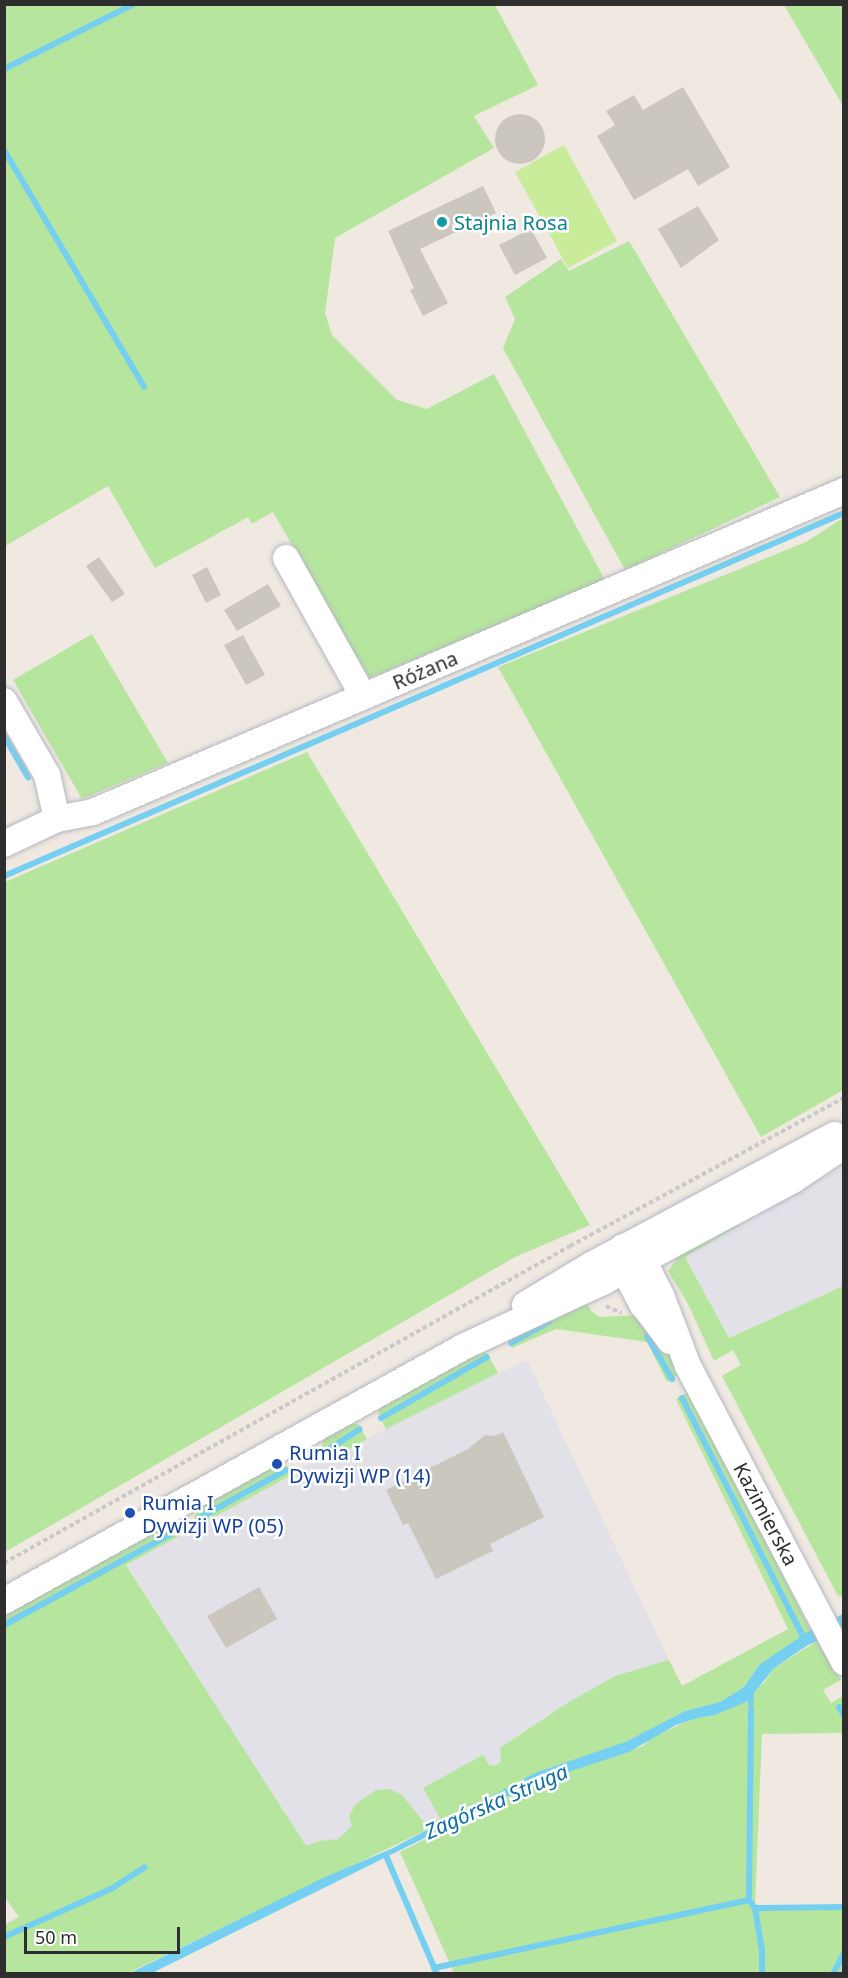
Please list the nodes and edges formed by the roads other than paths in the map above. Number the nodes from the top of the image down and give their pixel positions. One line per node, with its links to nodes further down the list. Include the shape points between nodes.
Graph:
1 (843, 491): 3 (street, Różana)
2 (286, 558): 3 (street)
3 (363, 696): 5 (street, Różana, via 93,812)
4 (4, 701): 5 (street, via 47,775)
5 (57, 819): 6 (street, Różana)
6 (4, 844)
7 (843, 1131): 9 (street)
8 (843, 1146): 9 (street, via 793,1180)
9 (630, 1259): 10 (street, via 548,1289 465,1346); 11 (street, Kazimierska, via 661,1295 688,1366)
10 (4, 1601)
11 (840, 1654)

